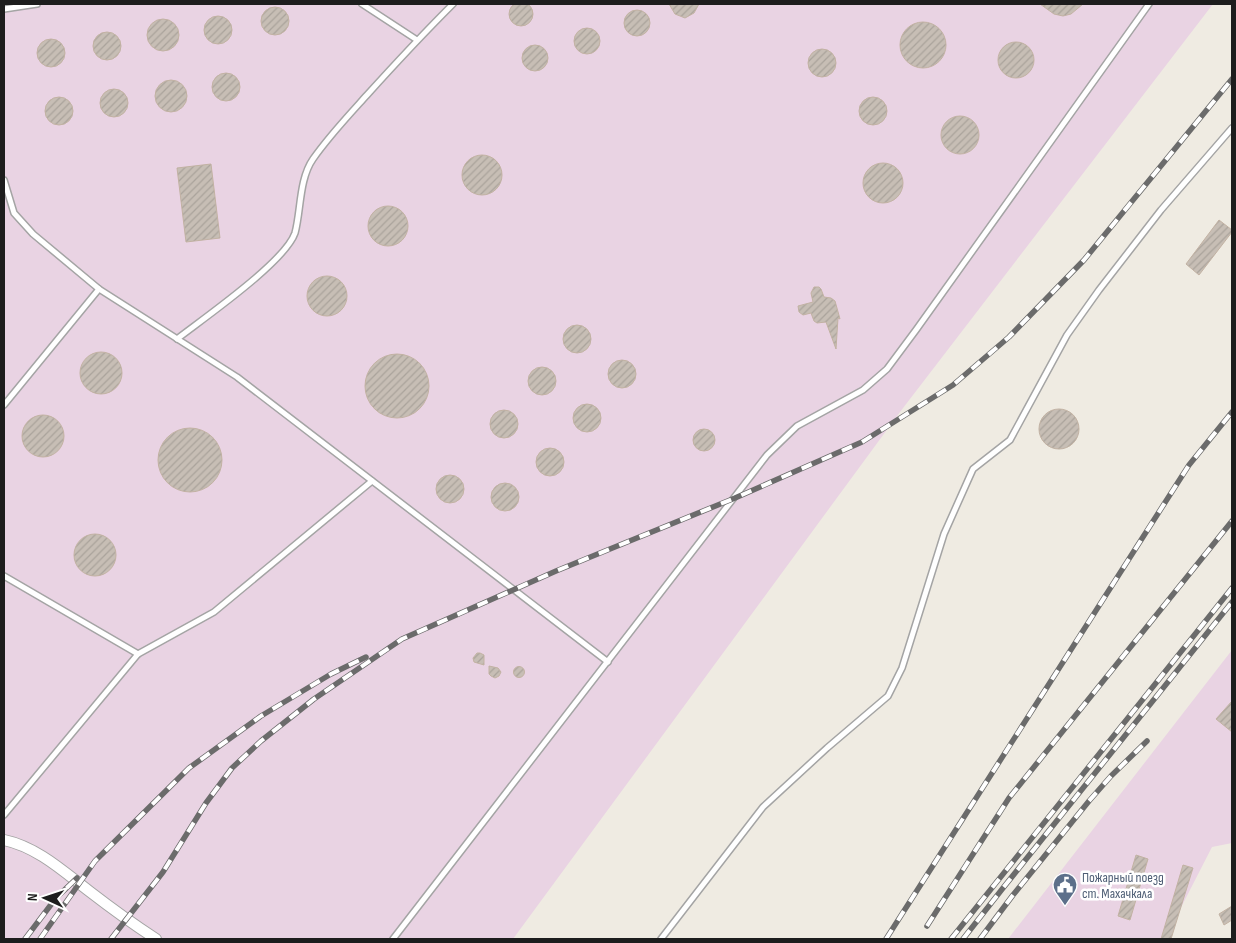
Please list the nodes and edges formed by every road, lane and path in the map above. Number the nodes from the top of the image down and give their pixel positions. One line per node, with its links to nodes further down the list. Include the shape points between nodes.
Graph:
1 (37, 4): 5 (lane)
2 (362, 4): 6 (lane)
3 (453, 4): 6 (lane)
4 (1149, 4): 15 (lane, via 887,369 863,390 797,426 767,455)
5 (4, 9)
6 (417, 40): 10 (lane, via 326,140 311,162 294,233 287,248)
7 (1232, 128): 20 (lane, via 1161,210 1099,290 1068,335 1010,440 973,469 944,534 902,668 888,696 763,808)
8 (4, 180): 9 (lane, via 14,213 20,220)
9 (99, 289): 10 (lane); 11 (lane)
10 (177, 339): 12 (lane, via 237,377)
11 (4, 405)
12 (372, 481): 14 (lane, via 214,612); 15 (lane)
13 (4, 576): 14 (lane)
14 (138, 654): 16 (lane)
15 (608, 662): 19 (lane)
16 (4, 815)
17 (4, 840): 18 (street, via 23,845 44,857)
18 (156, 939)
19 (393, 939)
20 (661, 939)

